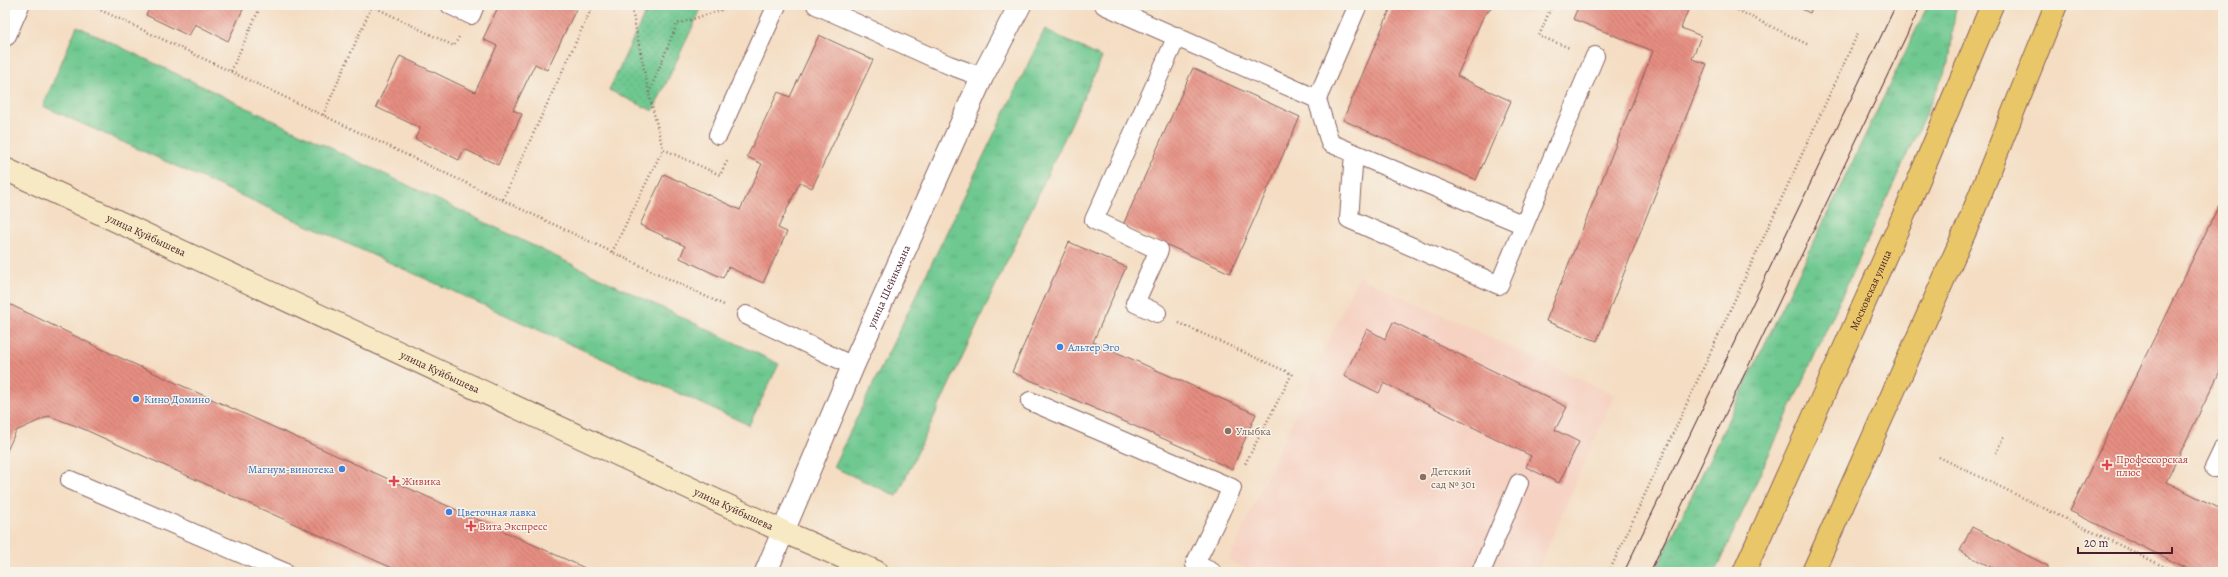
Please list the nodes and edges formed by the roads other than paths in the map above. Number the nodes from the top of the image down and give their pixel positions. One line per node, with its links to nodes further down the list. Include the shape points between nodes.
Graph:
1 (18, 5): 11 (street)
2 (450, 5): 10 (lane)
3 (777, 5): 16 (lane)
4 (816, 5): 14 (lane)
5 (1020, 5): 14 (street, улица Шейнкмана)
6 (1104, 5): 12 (lane)
7 (1358, 5): 15 (lane)
8 (1992, 5): 34 (main road, Московская улица, via 1907,208)
9 (2056, 5): 35 (main road, via 1967,227)
10 (473, 10)
11 (5, 35)
12 (1177, 36): 15 (lane); 20 (lane, via 1094,220 1159,250 1135,303)
13 (1595, 56): 19 (lane)
14 (982, 77): 22 (street, улица Шейнкмана)
15 (1317, 98): 17 (lane, via 1330,143)
16 (718, 135)
17 (1354, 153): 19 (lane); 19 (lane, via 1349,219 1498,285)
18 (5, 168): 28 (main road, улица Куйбышева)
19 (1524, 225)
20 (1156, 313)
21 (746, 315): 22 (lane)
22 (853, 366): 28 (street, улица Шейнкмана)
23 (1030, 401): 32 (lane, via 1232,488 1195,564)
24 (2223, 449): 25 (lane)
25 (2214, 468)
26 (70, 480): 29 (lane)
27 (1519, 483): 33 (lane)
28 (784, 532): 30 (street, улица Шейнкмана); 31 (main road, улица Куйбышева)
29 (284, 572)
30 (766, 572)
31 (877, 572)
32 (1212, 572)
33 (1481, 572)
34 (1744, 572)
35 (1813, 572)

